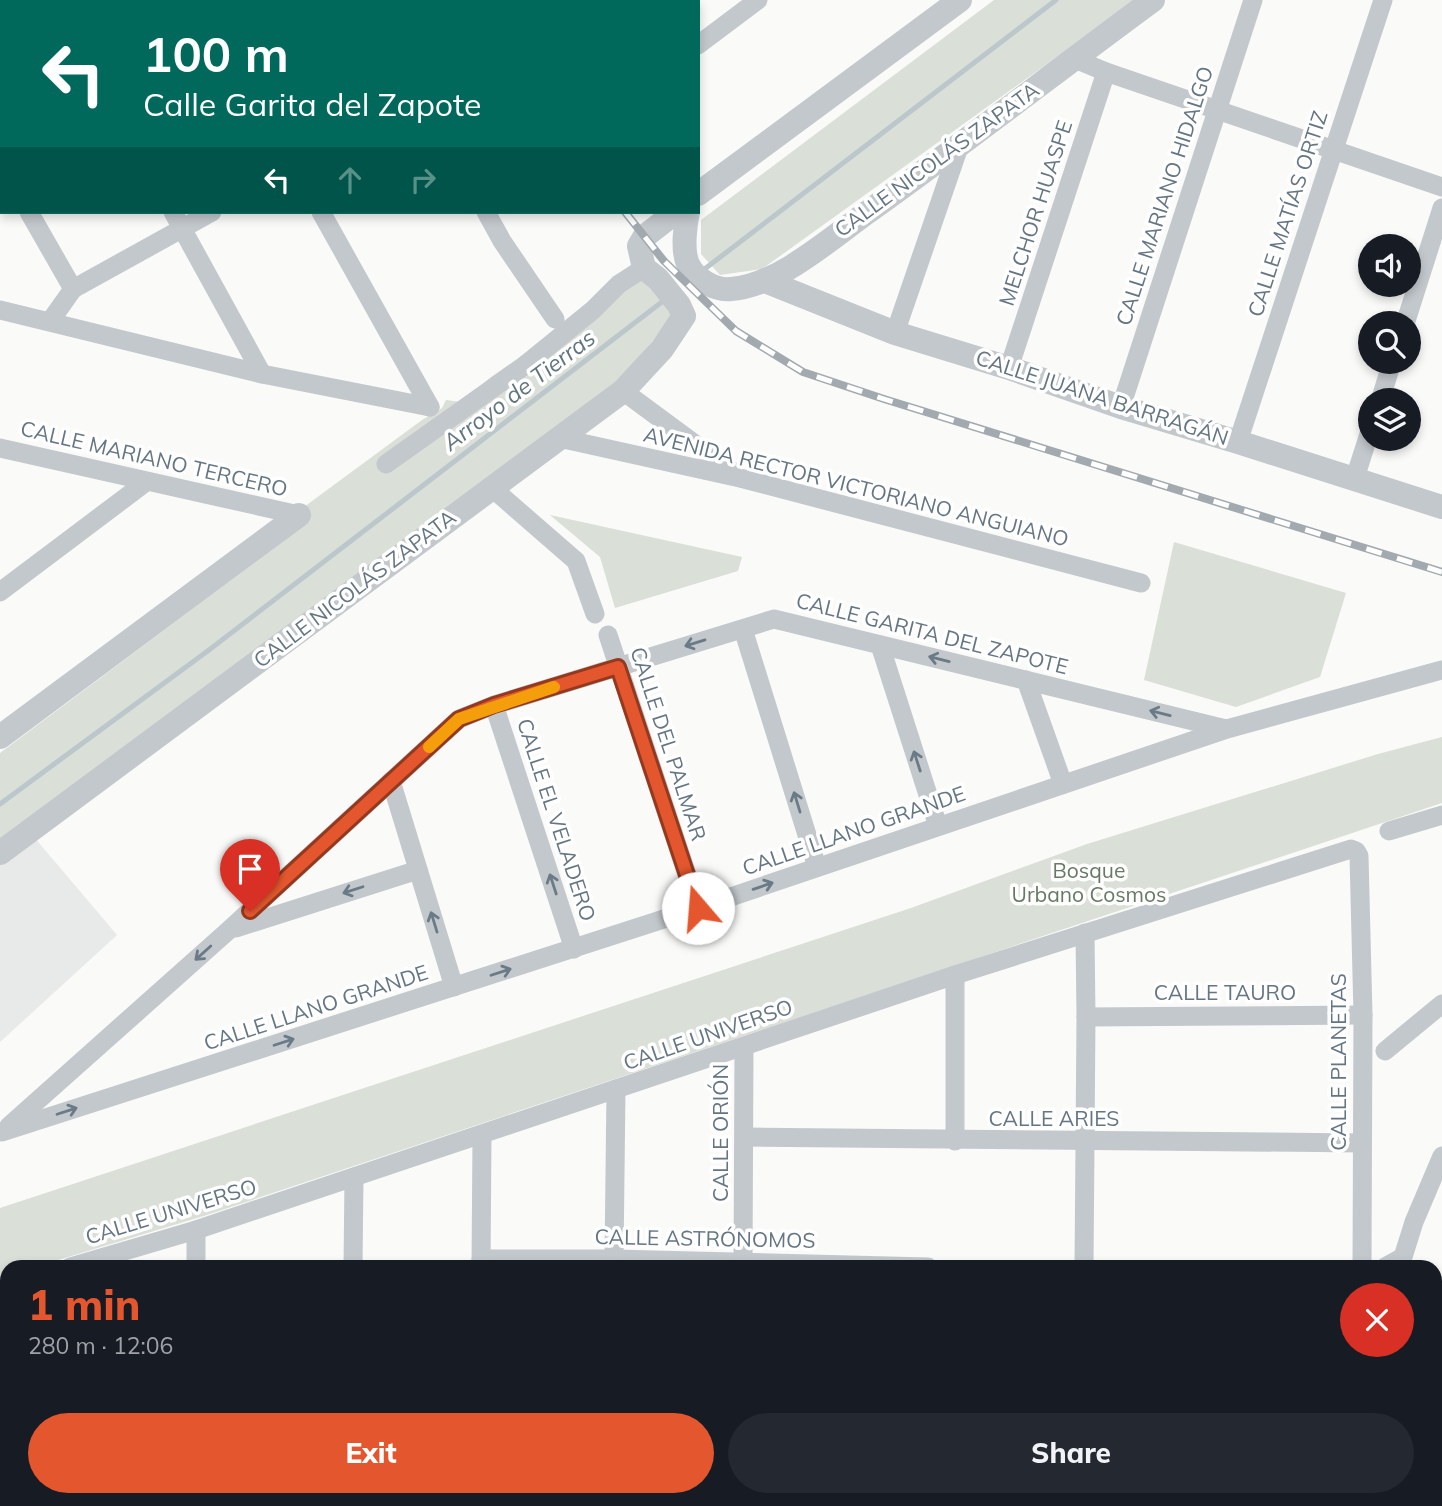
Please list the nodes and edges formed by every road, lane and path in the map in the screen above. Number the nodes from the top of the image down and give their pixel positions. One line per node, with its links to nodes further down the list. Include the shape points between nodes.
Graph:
1 (758, 0): 6 (street)
2 (960, 0): 13 (street)
3 (1153, 0): 7 (street, CALLE NICOLÁS ZAPATA)
4 (1253, 0): 9 (street, CALLE MARIANO HIDALGO)
5 (1383, 0): 11 (street, CALLE MATÍAS ORTIZ)
6 (700, 44)
7 (1075, 59): 8 (street); 10 (street, CALLE NICOLÁS ZAPATA)
8 (1106, 72): 9 (street); 30 (street, MELCHOR HUASPE)
9 (1217, 110): 11 (street); 33 (street, CALLE MARIANO HIDALGO)
10 (959, 146): 23 (street, CALLE NICOLÁS ZAPATA); 29 (street)
11 (1333, 150): 12 (street); 35 (street, CALLE MATÍAS ORTIZ)
12 (1442, 187)
13 (700, 193)
14 (1442, 208): 26 (street)
15 (30, 214): 24 (street)
16 (204, 214): 21 (street)
17 (322, 214): 31 (street, via 430,407)
18 (487, 214): 27 (street)
19 (673, 214): 22 (street, via 639,246)
20 (688, 214): 23 (street, CALLE NICOLÁS ZAPATA, via 684,231 688,264 707,285 730,290)
21 (178, 220): 24 (street); 31 (street)
22 (651, 274): 32 (street, CALLE NICOLÁS ZAPATA, via 684,316 662,349); 38 (street, via 619,284 524,366)
23 (765, 281): 29 (street, CALLE JUANA BARRAGÁN)
24 (73, 289): 28 (street)
25 (0, 310): 28 (street)
26 (1409, 311)
27 (555, 319)
28 (51, 320): 31 (street)
29 (895, 332): 30 (street, CALLE JUANA BARRAGÁN)
30 (1009, 368): 33 (street, CALLE JUANA BARRAGÁN)
31 (262, 374)
32 (623, 391): 34 (street, CALLE NICOLÁS ZAPATA); 39 (street)
33 (1121, 407): 35 (street, CALLE JUANA BARRAGÁN)
34 (559, 438): 39 (street, AVENIDA RECTOR VICTORIANO ANGUIANO); 42 (street, CALLE NICOLÁS ZAPATA)
35 (1238, 442): 40 (street, CALLE JUANA BARRAGÁN)
36 (0, 448): 41 (street, CALLE MARIANO TERCERO)
37 (1364, 451): 40 (street)
38 (386, 464)
39 (740, 478): 45 (street, AVENIDA RECTOR VICTORIANO ANGUIANO)
40 (1354, 481): 43 (street, CALLE JUANA BARRAGÁN)
41 (146, 482): 44 (street, CALLE MARIANO TERCERO); 46 (street)
42 (491, 487): 47 (street, via 576,561); 62 (street, CALLE NICOLÁS ZAPATA)
43 (1442, 507)
44 (299, 515): 56 (street)
45 (1141, 583)
46 (0, 592)
47 (595, 614)
48 (743, 629): 50 (street, CALLE GARITA DEL ZAPOTE, via 774,620); 51 (street, CALLE GARITA DEL ZAPOTE, one-way to 51); 64 (street, one-way to 48)
49 (608, 635): 51 (street, CALLE DEL PALMAR)
50 (880, 645): 53 (street, CALLE GARITA DEL ZAPOTE, one-way to 50); 60 (street, one-way to 50)
51 (618, 667): 54 (street, CALLE GARITA DEL ZAPOTE); 66 (street, CALLE DEL PALMAR)
52 (1442, 670): 55 (street, CALLE LLANO GRANDE)
53 (1026, 680): 55 (street, CALLE GARITA DEL ZAPOTE, one-way to 53); 58 (street)
54 (494, 705): 57 (street, CALLE GARITA DEL ZAPOTE, via 459,719); 69 (street, CALLE EL VELADERO, one-way to 54)
55 (1227, 729): 58 (street, CALLE LLANO GRANDE)
56 (0, 737)
57 (391, 781): 65 (street); 67 (street, CALLE GARITA DEL ZAPOTE)
58 (1063, 784): 60 (street, CALLE LLANO GRANDE)
59 (1440, 820): 61 (street)
60 (937, 826): 64 (street, CALLE LLANO GRANDE)
61 (1389, 831)
62 (0, 853)
63 (1359, 856): 68 (street, CALLE UNIVERSO, via 1351,849); 73 (street, CALLE PLANETAS)
64 (817, 867): 66 (street, CALLE LLANO GRANDE, one-way to 64)
65 (418, 870): 67 (street, one-way to 67); 71 (street, one-way to 65)
66 (698, 908): 69 (street, CALLE LLANO GRANDE)
67 (229, 930): 78 (street, CALLE GARITA DEL ZAPOTE, one-way to 78)
68 (1084, 933): 70 (street, CALLE UNIVERSO); 74 (street)
69 (574, 949): 71 (street, CALLE LLANO GRANDE, one-way to 69)
70 (955, 975): 75 (street, CALLE UNIVERSO); 81 (street)
71 (454, 987): 78 (street, CALLE LLANO GRANDE, one-way to 71)
72 (1442, 1004): 76 (street)
73 (1363, 1015): 74 (street, CALLE TAURO); 83 (street, CALLE PLANETAS)
74 (1086, 1017): 82 (street)
75 (744, 1047): 77 (street, CALLE UNIVERSO); 80 (street, CALLE ORIÓN)
76 (1385, 1051)
77 (616, 1090): 79 (street, CALLE UNIVERSO); 87 (street)
78 (1, 1133)
79 (482, 1136): 85 (street, CALLE UNIVERSO); 91 (street)
80 (745, 1138): 81 (street, CALLE ARIES); 94 (street, CALLE ORIÓN)
81 (955, 1141): 82 (street, CALLE ARIES)
82 (1085, 1142): 83 (street, CALLE ARIES); 95 (street)
83 (1362, 1143): 96 (street, CALLE PLANETAS)
84 (1442, 1156): 97 (street, via 1403,1257)
85 (354, 1177): 86 (street, CALLE UNIVERSO); 90 (street)
86 (196, 1230): 88 (street, CALLE UNIVERSO); 89 (street)
87 (614, 1259): 92 (street, CALLE ASTRÓNOMOS); 93 (street, CALLE ASTRÓNOMOS)
88 (94, 1260)
89 (196, 1260)
90 (353, 1260)
91 (481, 1260)
92 (581, 1260)
93 (657, 1260)
94 (743, 1260)
95 (1084, 1260)
96 (1362, 1260)
97 (1398, 1260)

